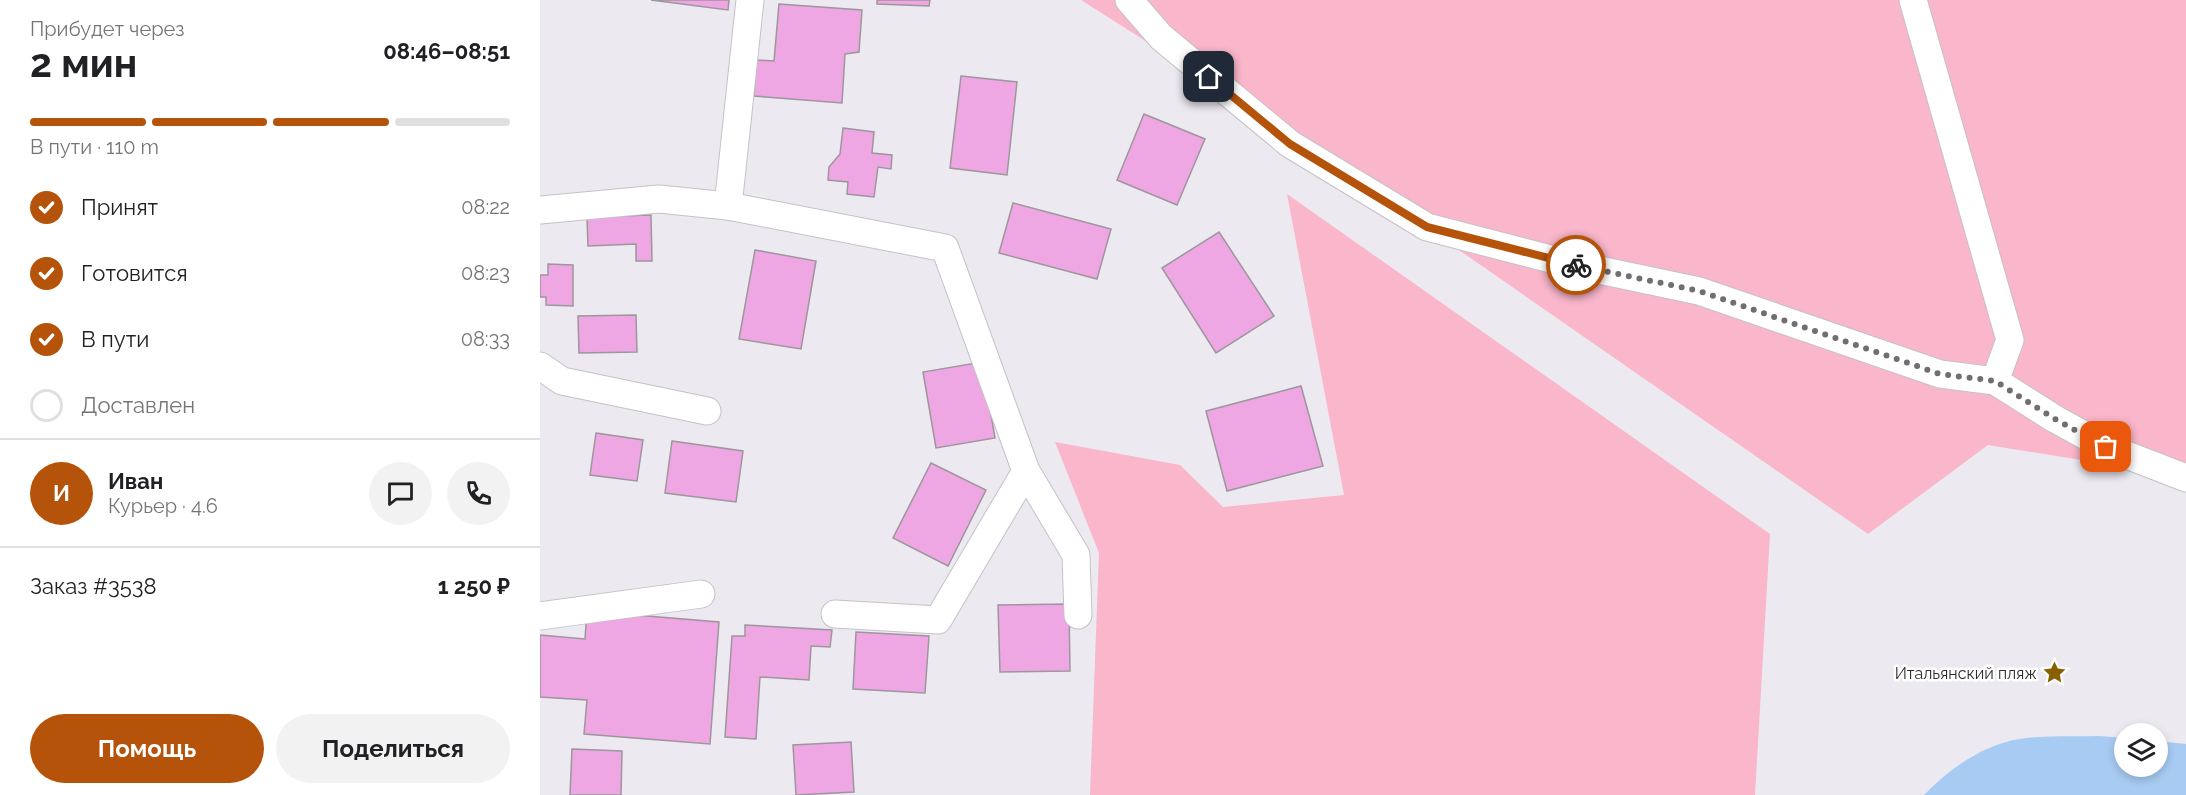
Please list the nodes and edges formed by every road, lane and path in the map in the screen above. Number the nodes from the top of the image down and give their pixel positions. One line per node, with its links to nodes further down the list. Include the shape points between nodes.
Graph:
1 (750, 0): 4 (street)
2 (1129, 0): 7 (street, via 1161,37 1290,144 1427,227 1566,263 1699,291 1940,374)
3 (1913, 0): 7 (street, via 2010,340)
4 (728, 206): 5 (street, via 658,199); 9 (street, via 945,248)
5 (540, 210)
6 (540, 366): 8 (street, via 562,381)
7 (1995, 381): 10 (street, via 2106,447)
8 (707, 411)
9 (1026, 471): 12 (street, via 938,620); 13 (street, via 1076,555)
10 (2186, 478)
11 (701, 594): 14 (street)
12 (835, 614)
13 (1078, 615)
14 (540, 616)

